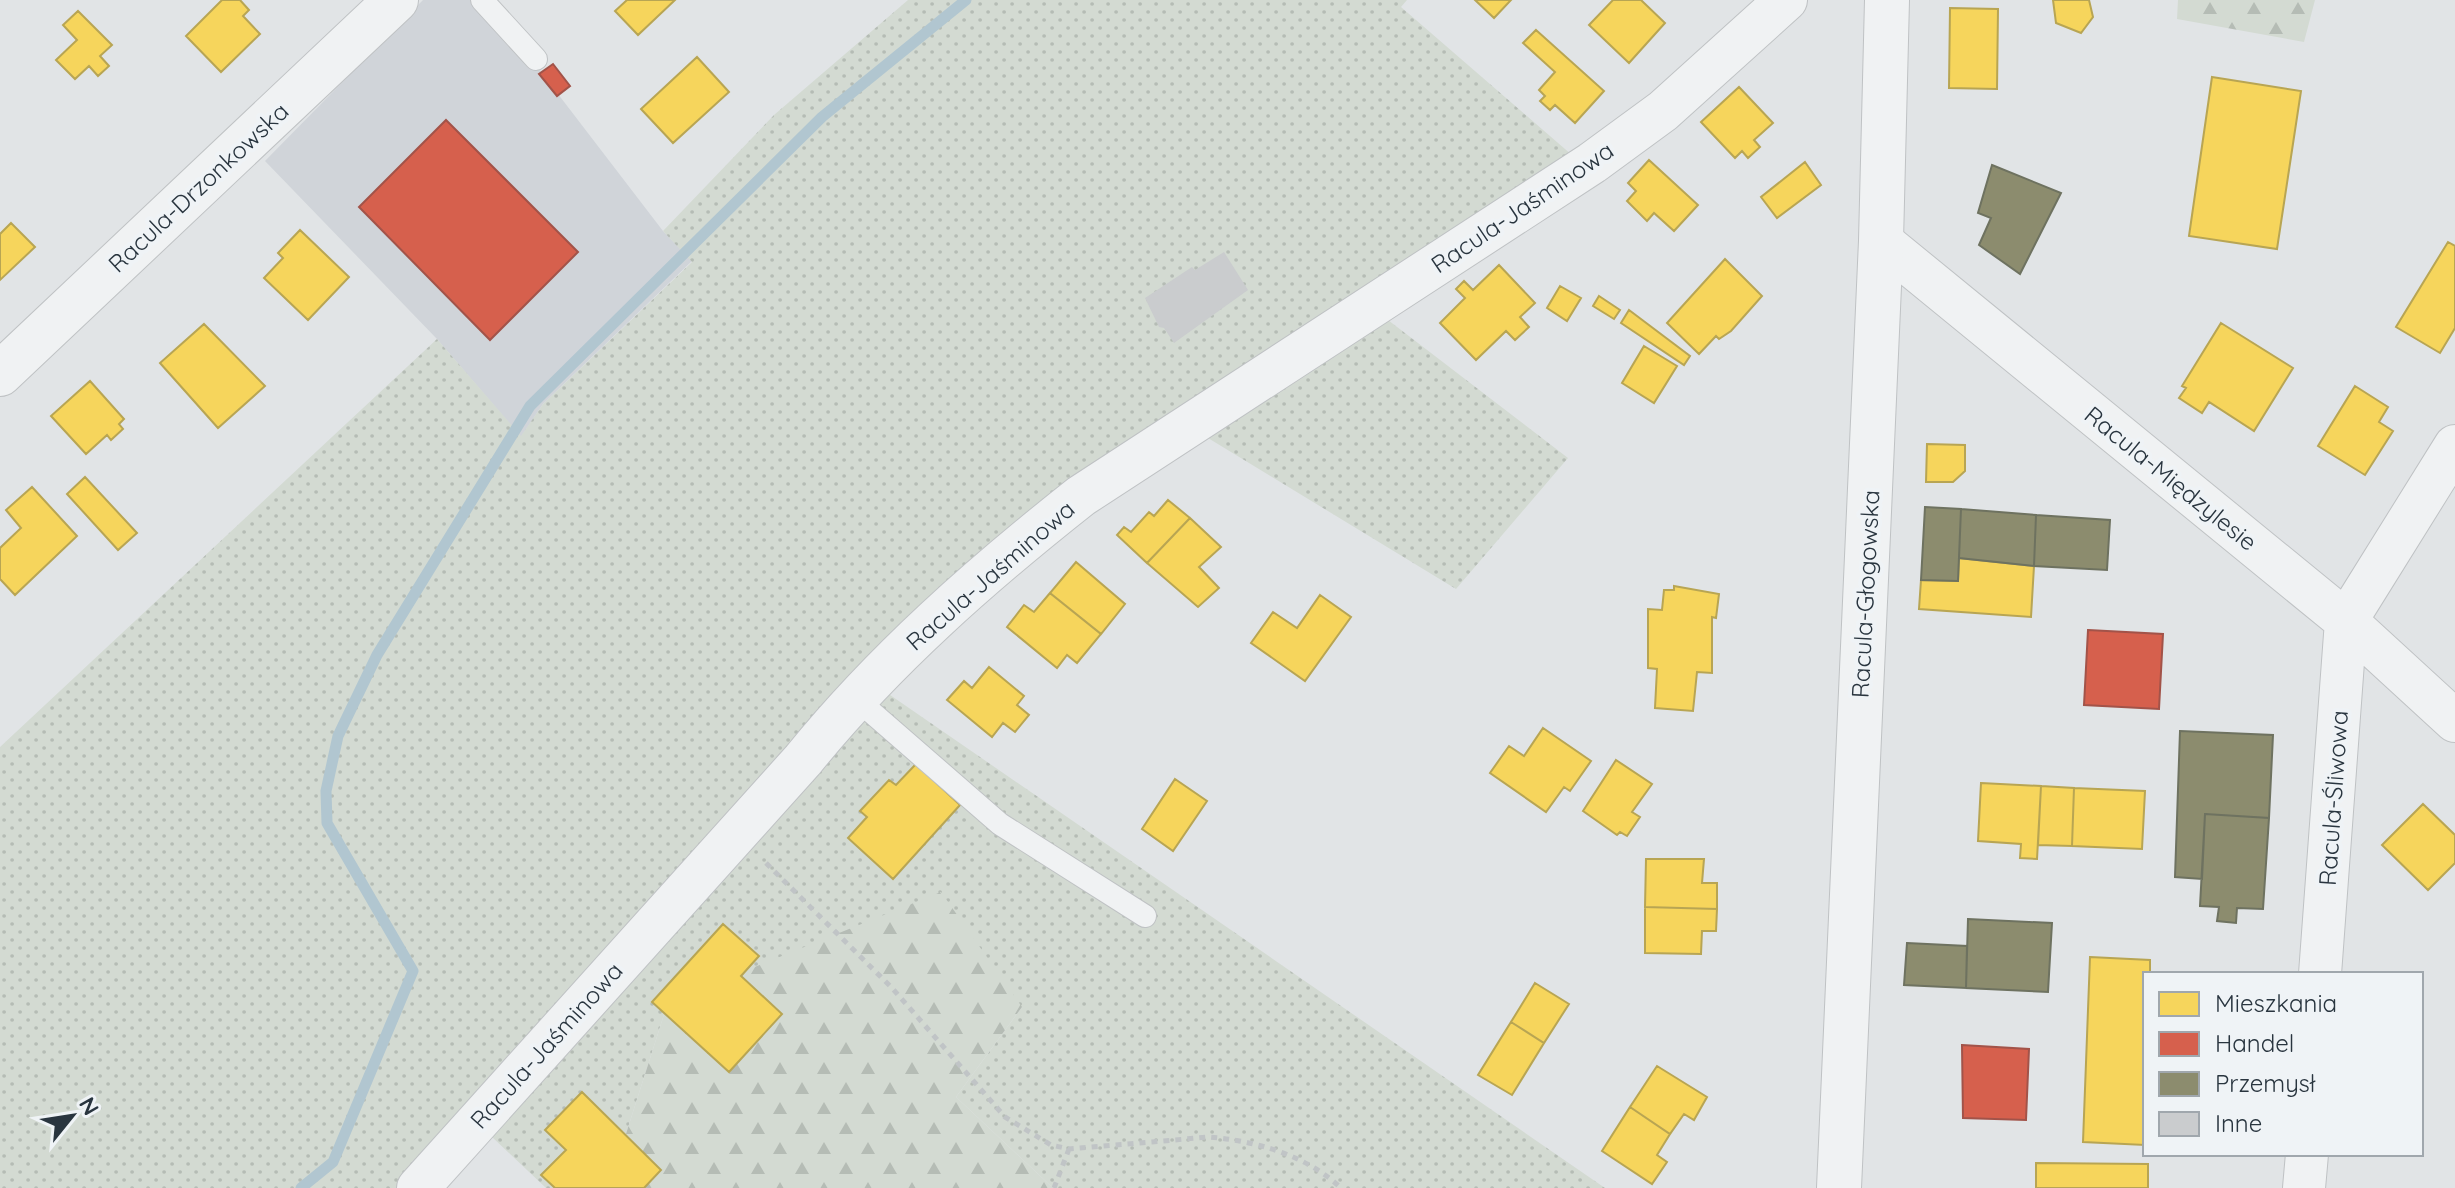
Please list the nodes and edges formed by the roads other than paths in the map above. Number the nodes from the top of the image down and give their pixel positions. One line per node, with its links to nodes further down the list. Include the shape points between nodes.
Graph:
1 (396, 0): 7 (street, Racula-Drzonkowska)
2 (482, 0): 5 (lane)
3 (1786, 0): 10 (street, Racula-Jaśminowa, via 1663,111 1592,163 1081,496 1013,550)
4 (1887, 0): 6 (street, Racula-Głogowska)
5 (536, 59)
6 (1881, 241): 9 (street, Racula-Międzylesie); 16 (street, Racula-Głogowska)
7 (0, 374)
8 (2455, 446): 9 (street)
9 (2346, 621): 11 (street, Racula-Międzylesie); 13 (street, Racula-Śliwowa)
10 (854, 697): 12 (lane, via 1000,824); 15 (street, Racula-Jaśminowa)
11 (2455, 721)
12 (1145, 916)
13 (2320, 972)
14 (2307, 1156): 17 (street)
15 (418, 1188)
16 (1839, 1188)
17 (2304, 1188)

